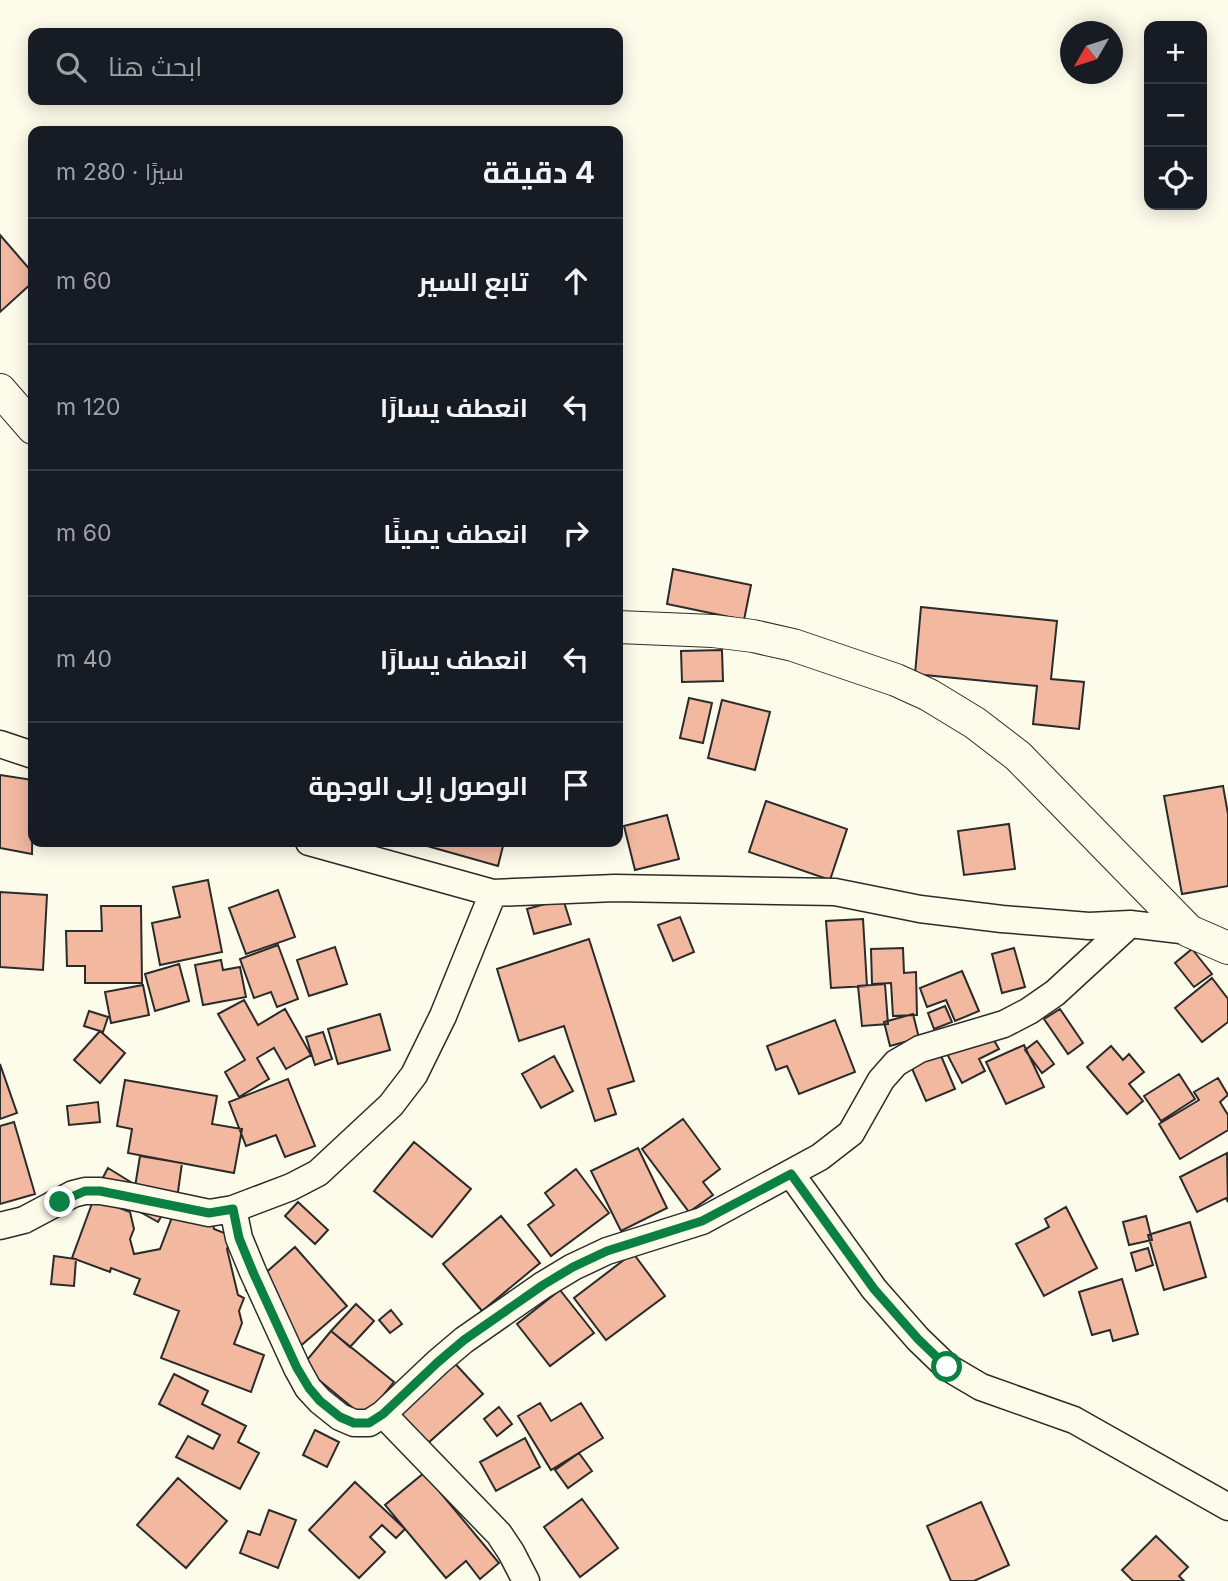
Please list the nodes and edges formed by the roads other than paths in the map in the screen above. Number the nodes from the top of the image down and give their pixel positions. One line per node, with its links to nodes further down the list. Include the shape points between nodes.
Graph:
1 (0, 390): 2 (street)
2 (28, 422)
3 (623, 627): 9 (street, via 713,631 793,645 929,695 1018,756)
4 (0, 744): 5 (street)
5 (28, 753)
6 (327, 847): 7 (street)
7 (493, 893): 8 (street, via 615,888 835,892 1002,919 1089,926); 12 (street, via 414,1075 391,1105 318,1173)
8 (1130, 924): 9 (street); 11 (street, via 1029,1011 1004,1024 920,1049 896,1063 851,1133)
9 (1189, 931): 10 (street)
10 (1228, 948)
11 (791, 1174): 14 (street, via 702,1221 607,1251 573,1267 464,1340); 15 (street, via 874,1289 947,1367 981,1387 1074,1420)
12 (233, 1209): 13 (street, via 209,1213 85,1191 24,1220); 14 (street, via 258,1284 309,1388 340,1417 354,1423 369,1423)
13 (0, 1226)
14 (383, 1414): 16 (street, via 499,1535)
15 (1228, 1507)
16 (526, 1581)

